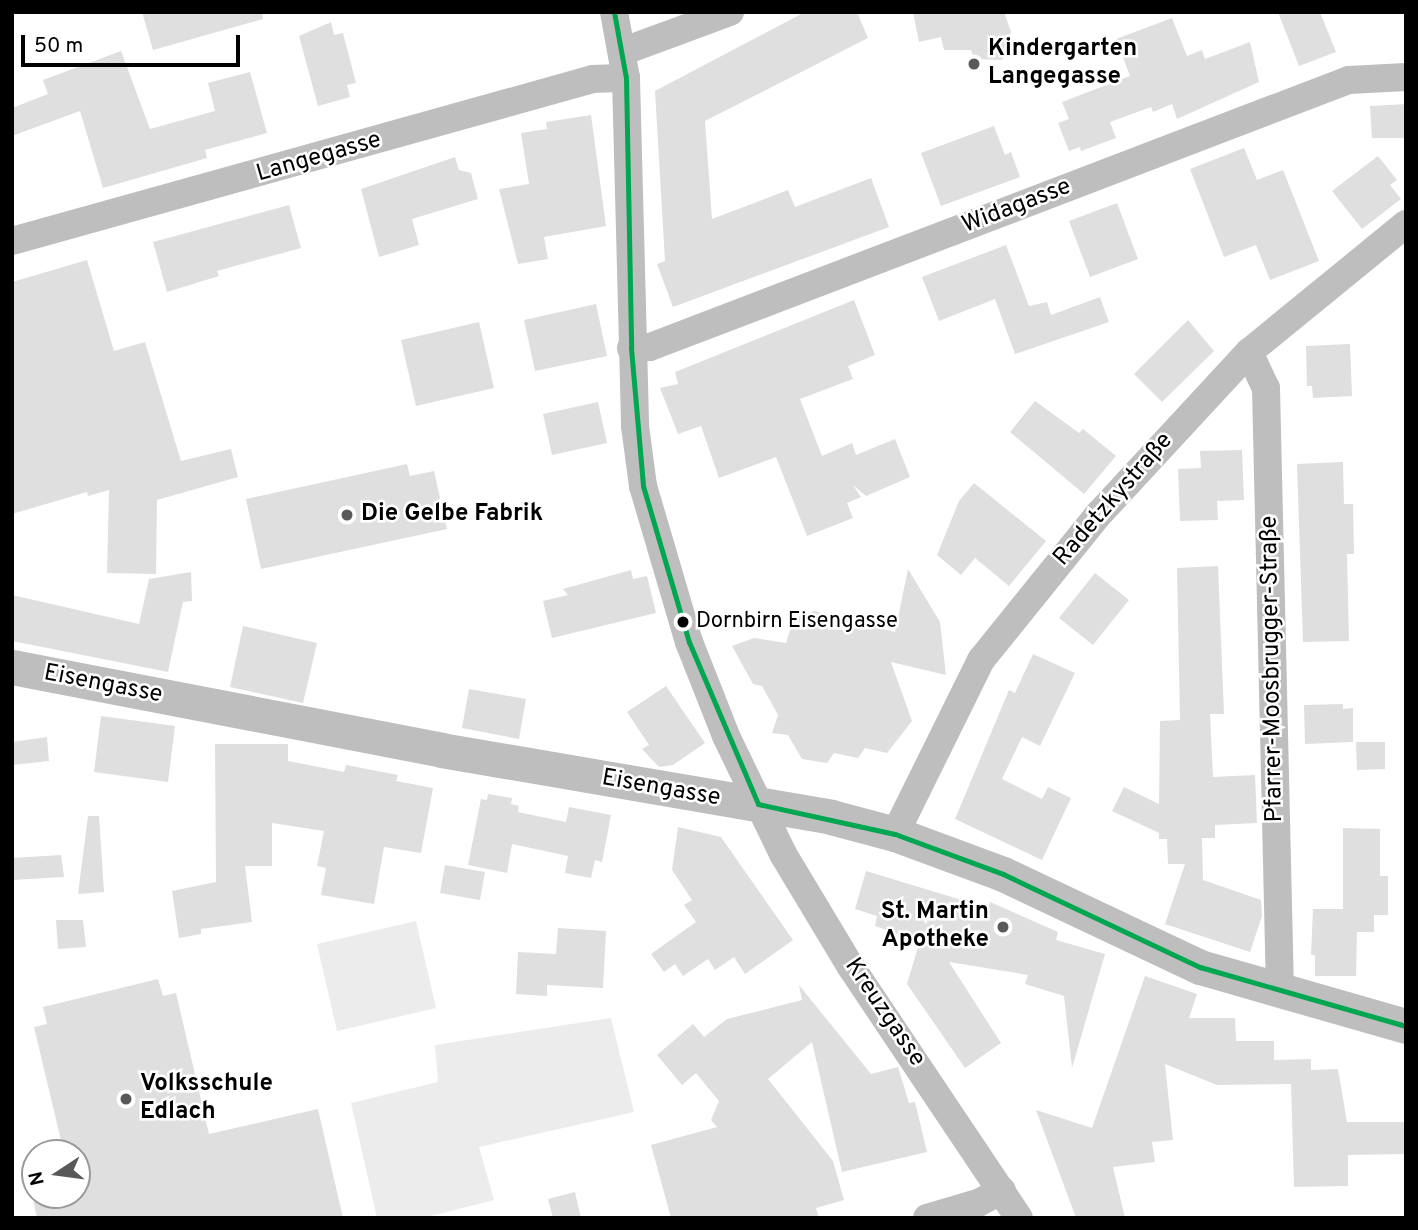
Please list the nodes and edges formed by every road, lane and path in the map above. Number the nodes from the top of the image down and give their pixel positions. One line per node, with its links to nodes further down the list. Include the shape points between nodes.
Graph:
1 (614, 12): 3 (street, Kreuzgasse)
2 (730, 12): 3 (street, Langegasse)
3 (625, 64): 6 (street, Langegasse, via 593,79); 7 (street, Kreuzgasse)
4 (1406, 77): 7 (street, Widagasse, via 1349,80 650,347)
5 (1406, 224): 8 (street, Radetzkystraße)
6 (12, 242)
7 (631, 348): 10 (street, Kreuzgasse, via 635,426 647,498 689,642)
8 (1249, 352): 11 (street, Radetzkystraße, via 1099,514 981,660); 12 (street, Pfarrer-Moosbrugger-Straße, via 1266,388)
9 (12, 667): 10 (main road, Eisengasse, via 441,750)
10 (758, 804): 11 (main road, Eisengasse); 14 (street, Kreuzgasse, via 851,967)
11 (895, 834): 12 (main road, Eisengasse, via 1003,874 1200,967)
12 (1280, 989): 13 (main road, Eisengasse)
13 (1406, 1026)
14 (1002, 1190): 15 (street, via 978,1203); 16 (street, Kreuzgasse)
15 (927, 1218)
16 (1018, 1218)

